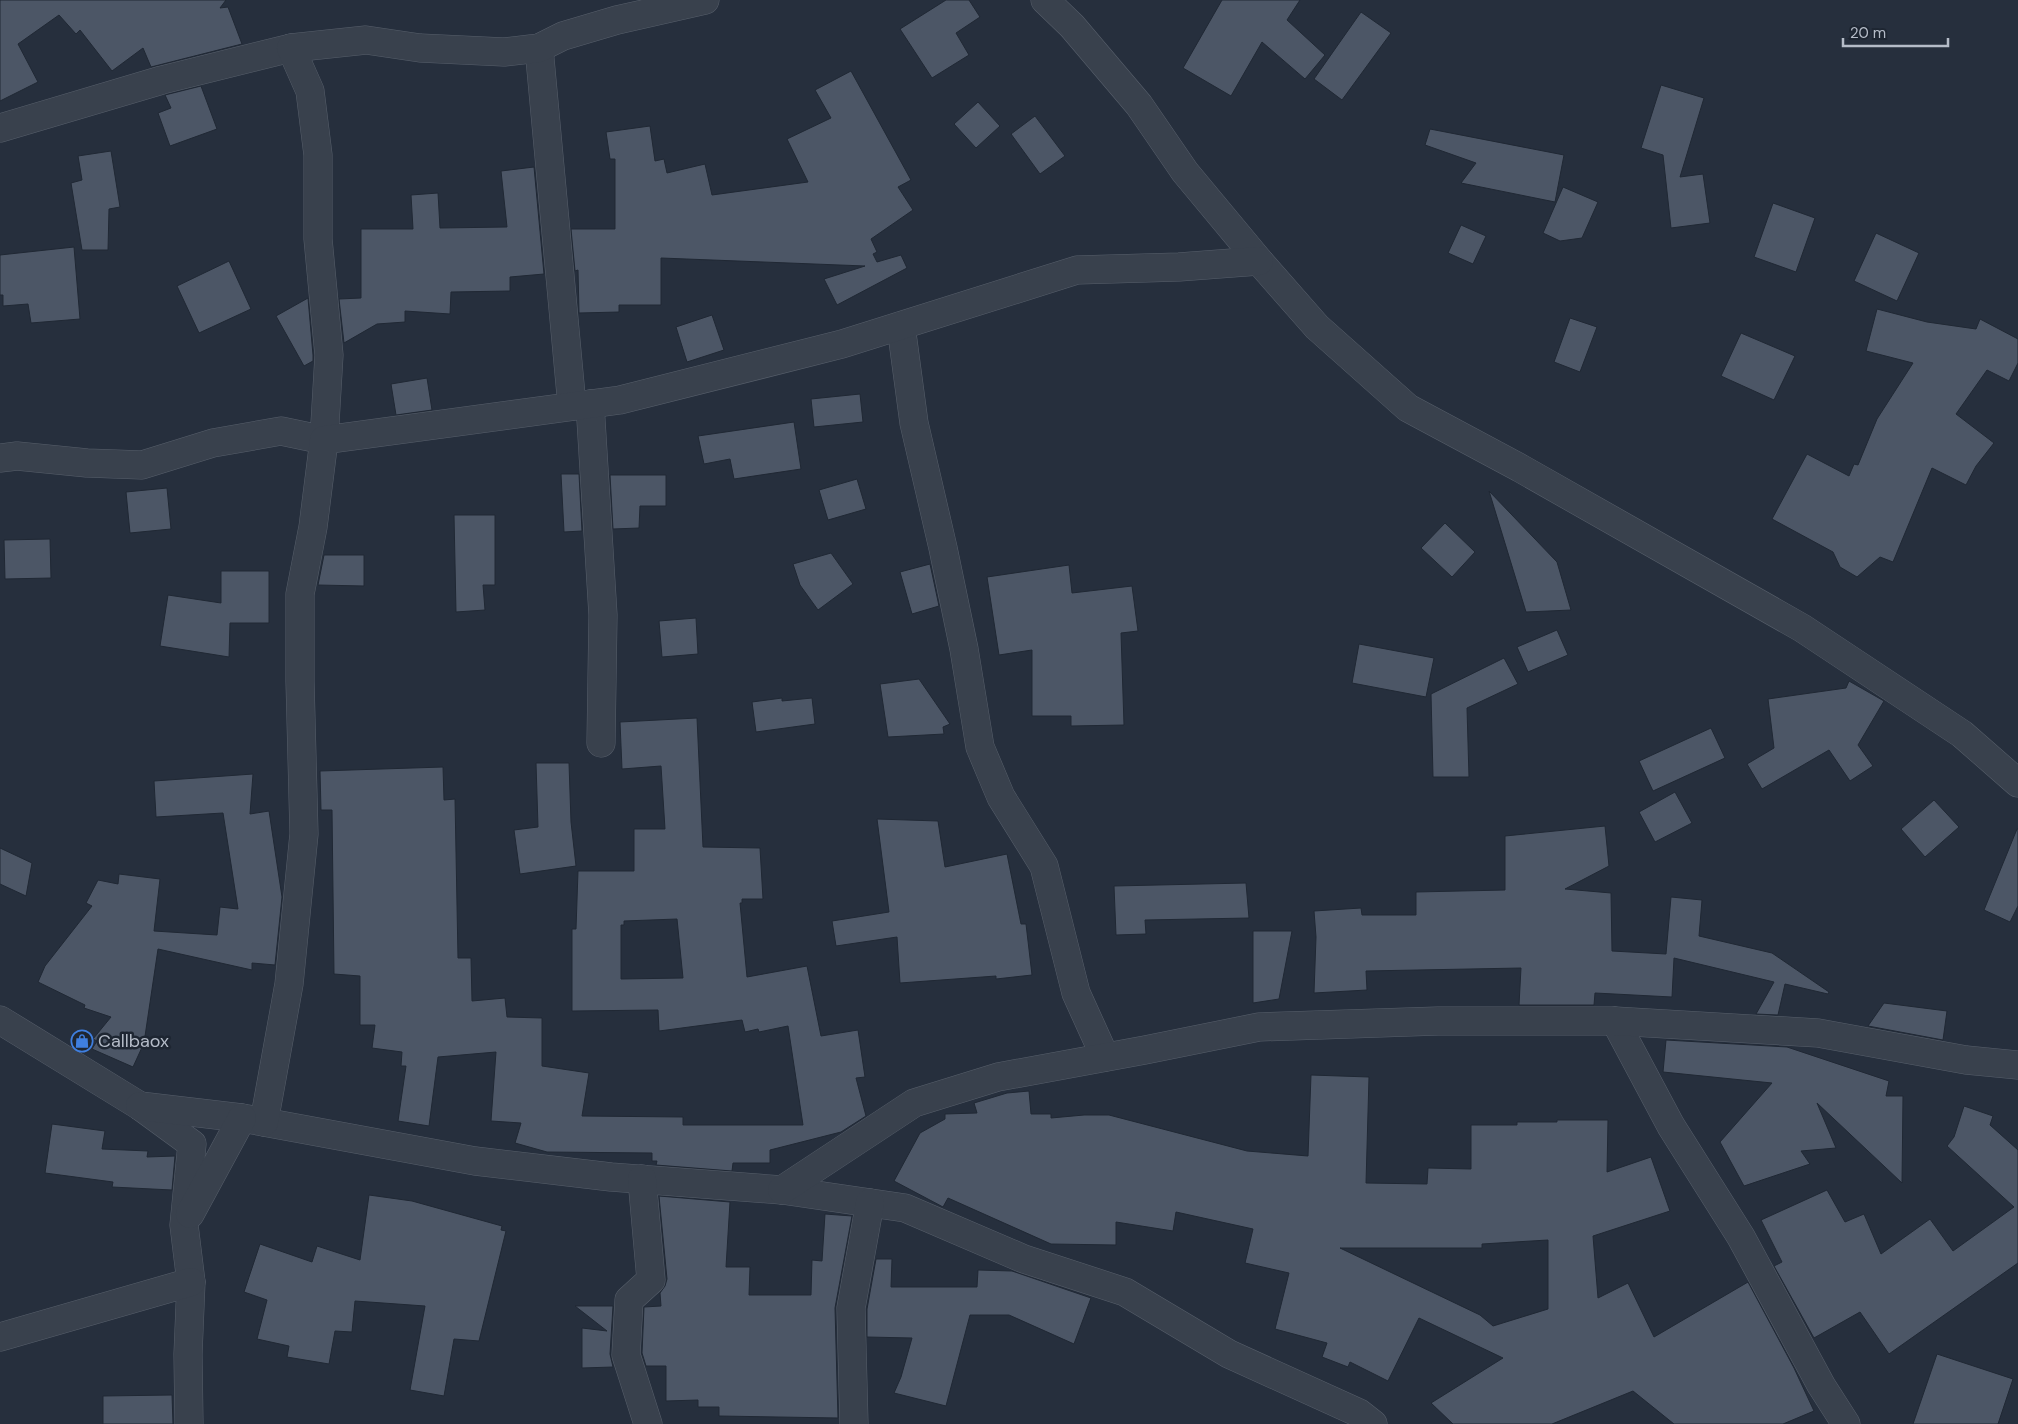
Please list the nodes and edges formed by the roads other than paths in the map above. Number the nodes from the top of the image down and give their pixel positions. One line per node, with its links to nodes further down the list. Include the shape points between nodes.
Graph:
1 (705, 0): 4 (street, via 617,20 563,36)
2 (1045, 0): 6 (street, via 1072,26 1139,105 1185,172)
3 (291, 48): 4 (street, via 366,40 420,48 504,52); 5 (street, via 162,80); 9 (street, via 310,91 318,154 318,239 329,355)
4 (540, 48): 8 (street)
5 (0, 128)
6 (1259, 261): 7 (street, via 1077,270); 12 (street, via 1317,327 1408,408 1802,628 1962,734)
7 (900, 326): 8 (street, via 695,382 620,400); 15 (street, via 914,423 947,567 980,747 1001,797 1044,866 1076,993)
8 (582, 405): 9 (street); 11 (street, via 603,615)
9 (324, 440): 10 (street, via 281,431 213,443 142,465 17,456); 18 (street, via 313,527 300,594 304,834 289,984)
10 (0, 458)
11 (602, 743)
12 (2016, 776)
13 (0, 1020): 17 (street)
14 (1615, 1021): 15 (street, via 1438,1021 1259,1027); 16 (street, via 1818,1033 1966,1060); 29 (street, via 1671,1126 1741,1237 1821,1385)
15 (1105, 1057): 20 (street, via 998,1076 914,1103)
16 (2018, 1065)
17 (140, 1106): 18 (street); 22 (street, via 192,1144)
18 (253, 1120): 19 (street, via 475,1160 611,1178); 22 (street)
19 (642, 1179): 20 (street); 26 (street, via 651,1280 629,1300 626,1355)
20 (782, 1190): 21 (street)
21 (870, 1202): 27 (street, via 851,1308); 28 (street, via 904,1208 1024,1259 1125,1292 1229,1354 1359,1413)
22 (184, 1225): 23 (street)
23 (191, 1282): 24 (street); 25 (street)
24 (0, 1336)
25 (189, 1424)
26 (648, 1424)
27 (854, 1424)
28 (1373, 1424)
29 (1846, 1424)

